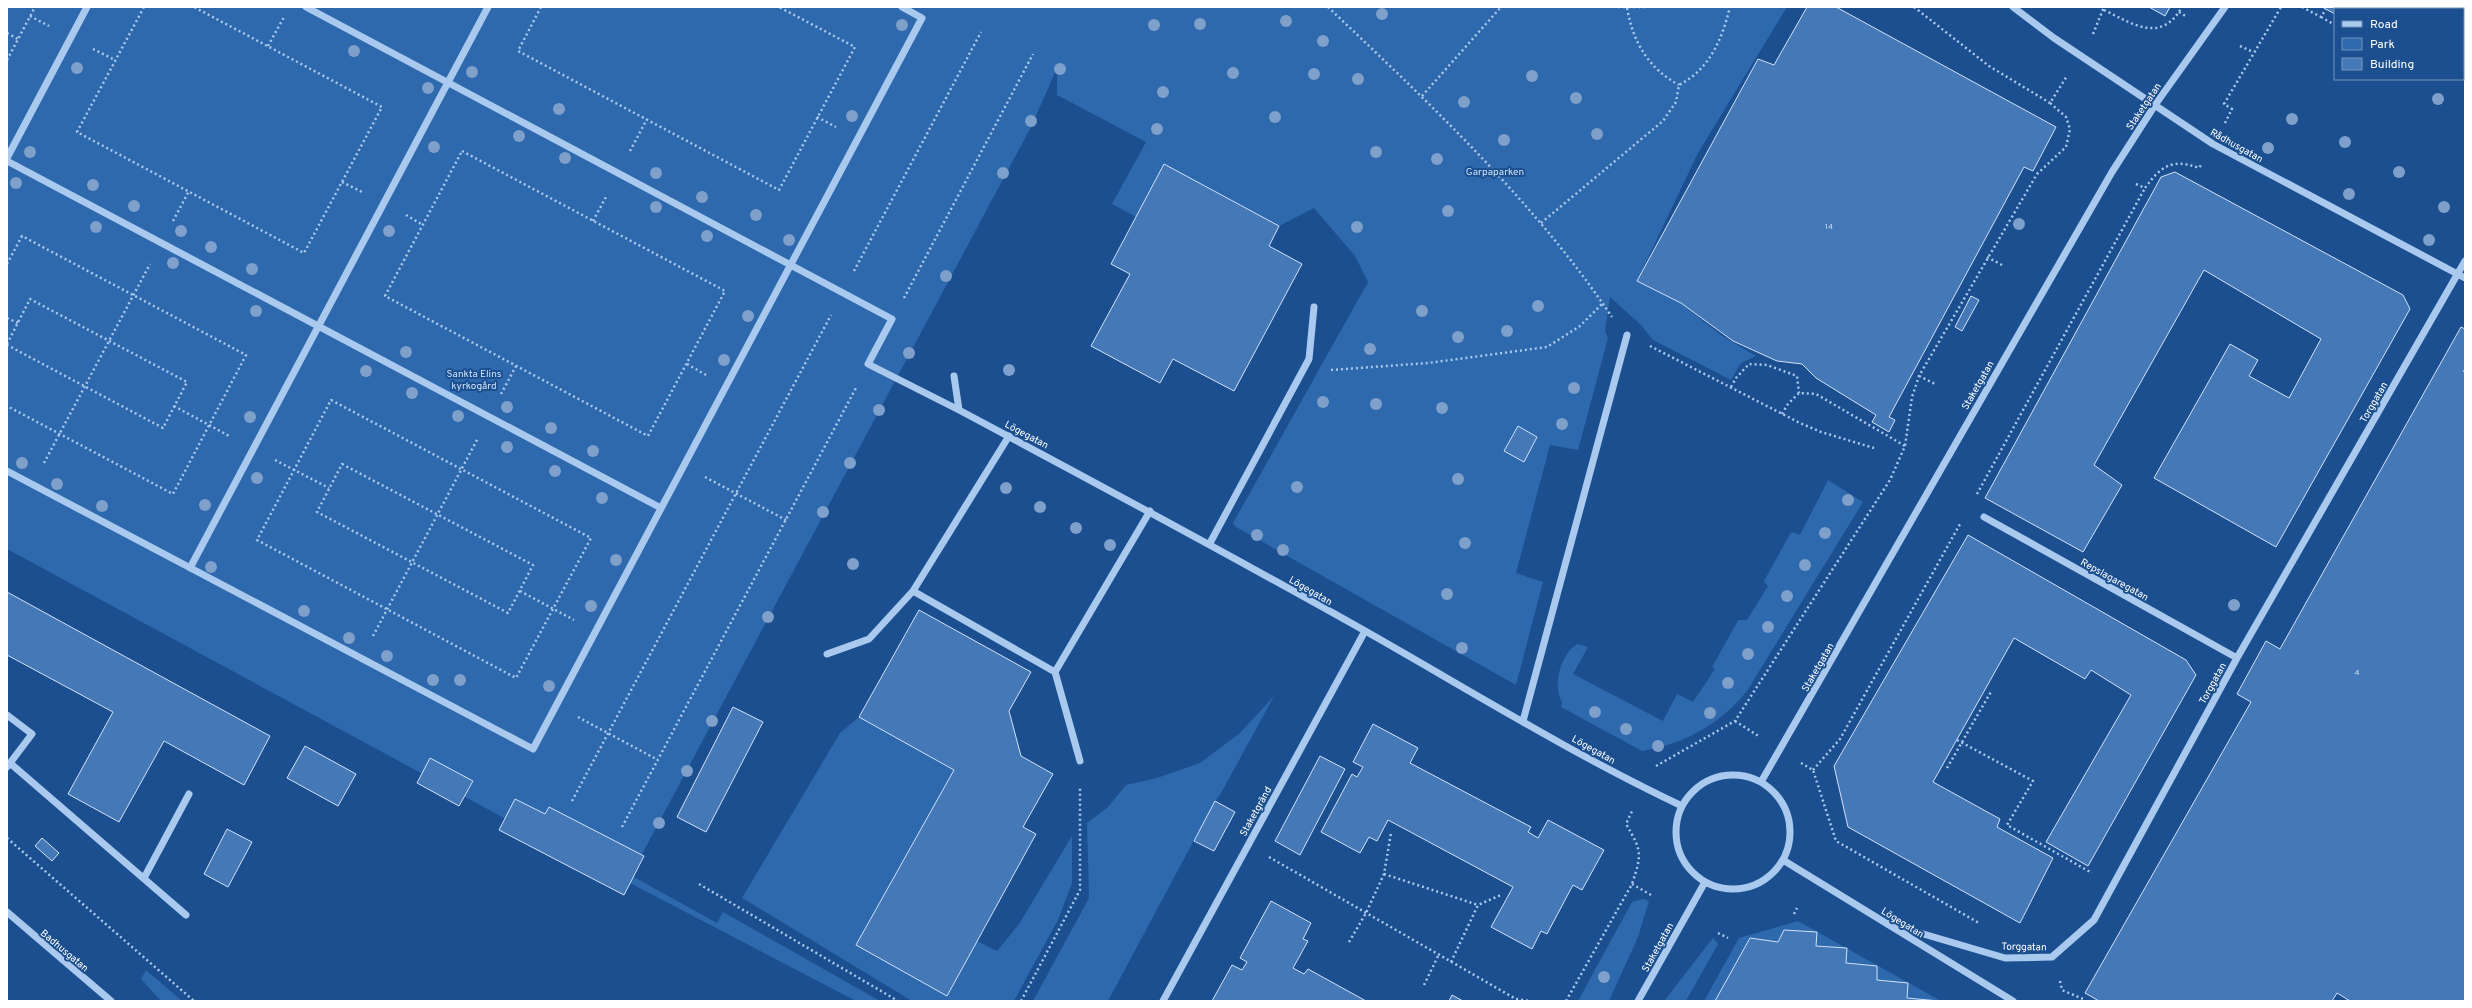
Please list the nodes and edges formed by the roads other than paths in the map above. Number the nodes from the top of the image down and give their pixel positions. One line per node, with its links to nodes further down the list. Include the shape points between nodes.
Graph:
1 (88, 7): 9 (street)
2 (306, 7): 7 (street)
3 (488, 7): 7 (street)
4 (902, 7): 11 (street, via 922,18)
5 (2013, 7): 8 (street, Rådhusgatan)
6 (2225, 7): 8 (street, Staketgatan)
7 (448, 83): 11 (street); 15 (street)
8 (2155, 106): 12 (street, Rådhusgatan, via 2213,144); 35 (street, Staketgatan, via 2098,196)
9 (7, 159): 15 (street)
10 (2465, 262): 12 (street, Torggatan)
11 (790, 265): 18 (street, Lögegatan, via 892,319 868,364); 21 (street)
12 (2457, 275): 13 (street, Rådhusgatan); 29 (street, Torggatan)
13 (2465, 278)
14 (1314, 308): 24 (street, via 1309,359)
15 (319, 326): 21 (street); 25 (street)
16 (1628, 334): 32 (street)
17 (954, 376): 18 (street)
18 (959, 410): 19 (street, Lögegatan)
19 (1009, 436): 22 (street, Lögegatan); 26 (street)
20 (7, 471): 25 (street)
21 (661, 508): 25 (street, via 533,749)
22 (1150, 511): 24 (street, Lögegatan); 30 (street)
23 (1984, 517): 29 (street, Repslagaregatan)
24 (1210, 543): 27 (street, Lögegatan)
25 (190, 568)
26 (913, 590): 28 (street, via 869,639); 30 (street)
27 (1365, 631): 32 (street, Lögegatan); 45 (street, Staketgränd)
28 (827, 654)
29 (2237, 658): 43 (street, Torggatan, via 2094,920 2052,957 2004,958)
30 (1055, 672): 33 (street)
31 (7, 715): 34 (street, via 32,734)
32 (1523, 721): 37 (street, Lögegatan, via 1644,788)
33 (1080, 761)
34 (9, 765): 39 (street)
35 (1761, 782): 37 (street, via 1732,775 1717,777 1703,784); 38 (street, via 1773,791 1788,817 1790,831)
36 (189, 794): 39 (street)
37 (1682, 806): 40 (street, via 1677,823 1677,840 1682,856 1692,871)
38 (1783, 860): 40 (street, via 1772,874 1757,884 1740,889 1722,888); 43 (street, Lögegatan)
39 (144, 878): 42 (street)
40 (1705, 882): 46 (street, Staketgatan)
41 (7, 912): 44 (street, Badhusgatan)
42 (186, 915)
43 (1886, 923): 47 (street, Lögegatan)
44 (111, 1001)
45 (1163, 1001)
46 (1638, 1001)
47 (2013, 1001)

